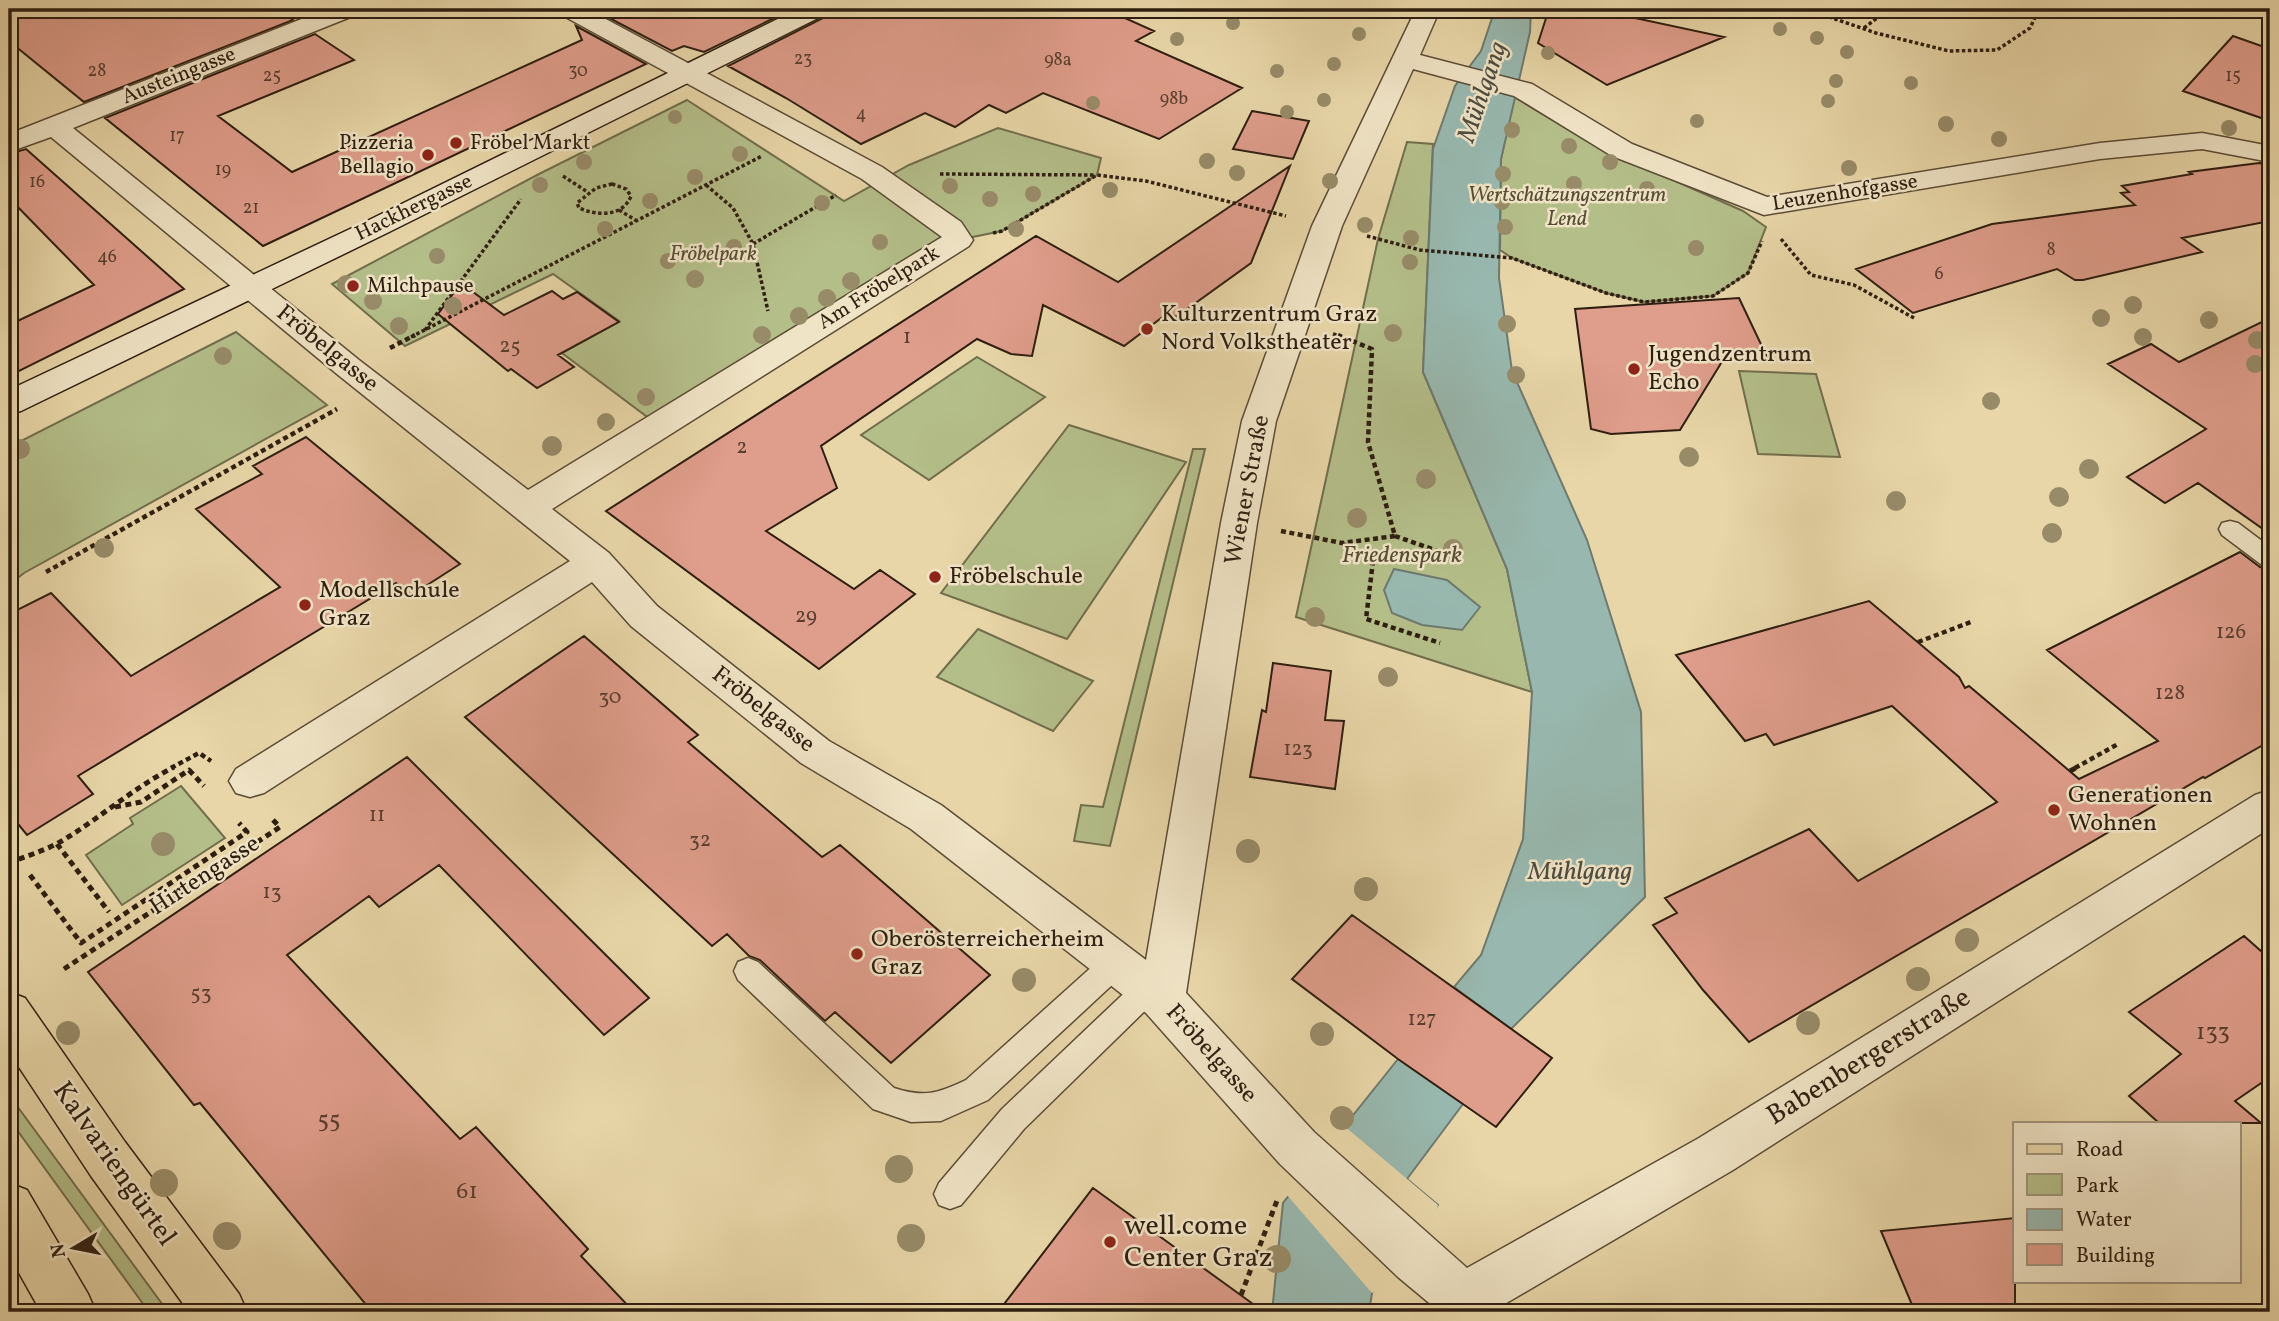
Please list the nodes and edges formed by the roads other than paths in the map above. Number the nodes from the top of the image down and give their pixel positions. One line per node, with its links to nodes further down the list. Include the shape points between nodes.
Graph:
1 (349, 9): 7 (street, Austeingasse)
2 (569, 9): 6 (street, Am Fröbelpark)
3 (817, 9): 6 (street, Hackhergasse)
4 (1428, 9): 5 (street, Wiener Straße)
5 (1405, 59): 9 (street, Leuzenhofgasse, via 1523,90 1622,150 1764,206 2100,151 2202,141); 19 (street, Wiener Straße, via 1327,226 1259,421)
6 (685, 73): 10 (street, Hackhergasse); 12 (street, Am Fröbelpark, via 872,173 951,228 958,240)
7 (54, 126): 8 (street, Austeingasse); 10 (street, Fröbelgasse)
8 (9, 144)
9 (2270, 154)
10 (251, 288): 11 (street, Hackhergasse); 12 (street, Fröbelgasse)
11 (9, 403)
12 (528, 507): 15 (street, Fröbelgasse)
13 (2230, 529): 14 (lane)
14 (2270, 559)
15 (596, 562): 16 (street); 19 (street, Fröbelgasse, via 644,616 815,752 926,817)
16 (234, 773)
17 (2270, 807): 23 (street, Babenbergerstraße, via 1716,1154)
18 (748, 971): 19 (lane, via 884,1100 911,1108 941,1107 976,1090)
19 (1142, 984): 21 (lane, via 1013,1119); 23 (street, Fröbelgasse, via 1290,1166 1416,1259)
20 (9, 1013): 25 (main road, Kalvariengürtel, via 108,1159)
21 (950, 1194)
22 (9, 1207): 24 (main road)
23 (1463, 1306)
24 (70, 1312)
25 (221, 1312)

